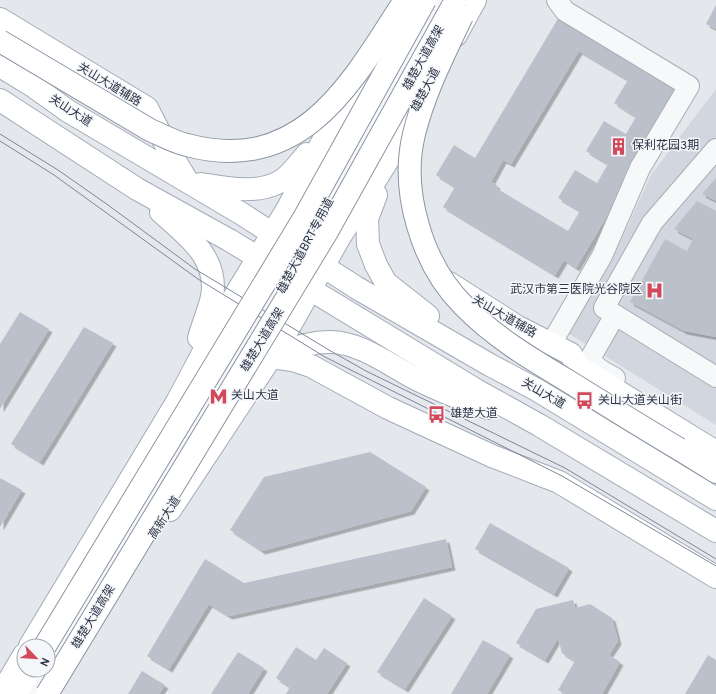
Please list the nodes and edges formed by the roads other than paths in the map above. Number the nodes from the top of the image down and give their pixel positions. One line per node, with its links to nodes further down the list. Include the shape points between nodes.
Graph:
1 (405, 0): 11 (main road, bridge, via 358,72 322,114 282,141 242,151 223,152 186,145 150,130)
2 (411, 0): 15 (main road, via 364,79)
3 (425, 0): 43 (main road, bridge, via 304,218)
4 (429, 0): 21 (street, 雄楚大道BRT专用道)
5 (440, 0): 21 (street, 雄楚大道BRT专用道)
6 (456, 0): 52 (main road, 雄楚大道高架, bridge, via 328,230)
7 (471, 0): 38 (main road, bridge, via 437,72 414,135 410,168 412,198 418,226 429,256 462,305 490,330 522,353)
8 (475, 0): 14 (main road, 雄楚大道)
9 (557, 0): 28 (street, via 565,11 689,86 640,168 602,256)
10 (0, 19): 18 (main road, 关山大道辅路, via 147,108)
11 (0, 42)
12 (0, 66): 18 (main road, 关山大道, via 68,111)
13 (0, 100): 19 (main road)
14 (415, 111): 17 (main road, 雄楚大道); 27 (main road, 关山大道辅路, via 401,166 400,190 414,240 426,260 452,286)
15 (328, 131): 18 (main road, via 288,176 268,186 231,189); 20 (main road)
16 (716, 149): 26 (street, via 652,223)
17 (388, 160): 23 (main road, 雄楚大道); 31 (main road, via 367,219 368,244 376,265 386,283)
18 (188, 182): 20 (main road, 关山大道)
19 (137, 189): 22 (main road); 34 (main road, via 198,246 209,265 212,297)
20 (273, 234): 21 (main road, 关山大道); 22 (main road)
21 (298, 250): 23 (main road, 关山大道); 24 (street, 雄楚大道BRT专用道)
22 (258, 258): 24 (main road); 34 (main road, via 221,319)
23 (324, 266): 25 (main road, 雄楚大道); 31 (main road, 关山大道)
24 (285, 274): 25 (main road); 44 (street, 雄楚大道BRT专用道); 51 (street, 雄楚大道BRT专用道, via 260,335)
25 (310, 290): 29 (main road, 雄楚大道); 35 (main road, via 476,390)
26 (610, 311): 30 (street); 32 (street); 36 (street, via 591,361)
27 (518, 327): 28 (main road, 关山大道辅路); 31 (main road)
28 (551, 344): 30 (main road, 关山大道辅路)
29 (274, 351): 35 (main road, via 333,342 347,345 470,403); 41 (main road, via 311,366 388,408 492,456 559,482); 53 (main road, 高新大道, via 132,568)
30 (574, 360): 33 (main road); 37 (main road, 关山大道辅路)
31 (490, 365): 33 (main road, 关山大道)
32 (716, 377)
33 (555, 401): 39 (main road, 关山大道)
34 (177, 402): 42 (main road)
35 (539, 424): 40 (main road)
36 (716, 440)
37 (716, 452)
38 (716, 472)
39 (716, 500)
40 (716, 532)
41 (716, 577)
42 (35, 638)
43 (50, 638)
44 (56, 654)
45 (16, 669): 48 (main road)
46 (25, 678): 49 (main road)
47 (41, 678): 50 (street)
48 (1, 694)
49 (16, 694)
50 (31, 694)
51 (41, 694)
52 (47, 694)
53 (56, 694)

